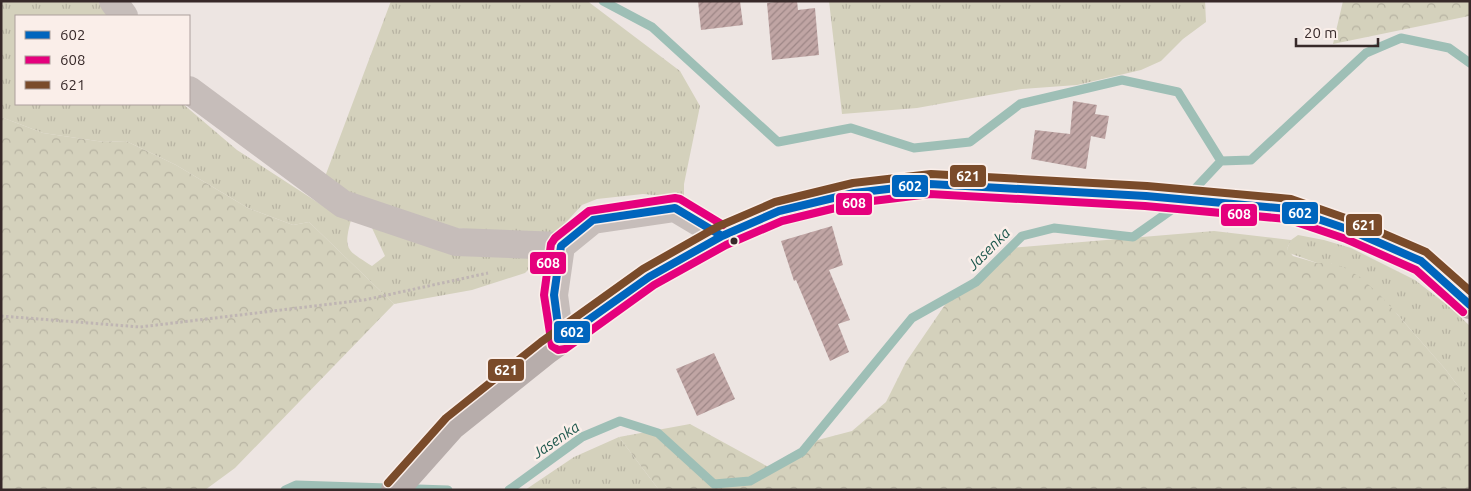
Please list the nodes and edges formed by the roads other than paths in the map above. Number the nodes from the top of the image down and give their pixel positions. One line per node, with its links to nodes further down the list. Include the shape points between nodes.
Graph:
1 (113, 1): 2 (street)
2 (123, 15)
3 (190, 91): 5 (street, via 343,204 456,242)
4 (722, 236): 5 (street, via 675,208 593,220); 6 (street, via 779,210 854,193 930,184 1188,199 1289,209 1350,230 1421,261); 7 (street, via 649,277)
5 (561, 246): 7 (street, via 554,295)
6 (1470, 305)
7 (560, 340): 8 (street, via 452,426)
8 (403, 480)

